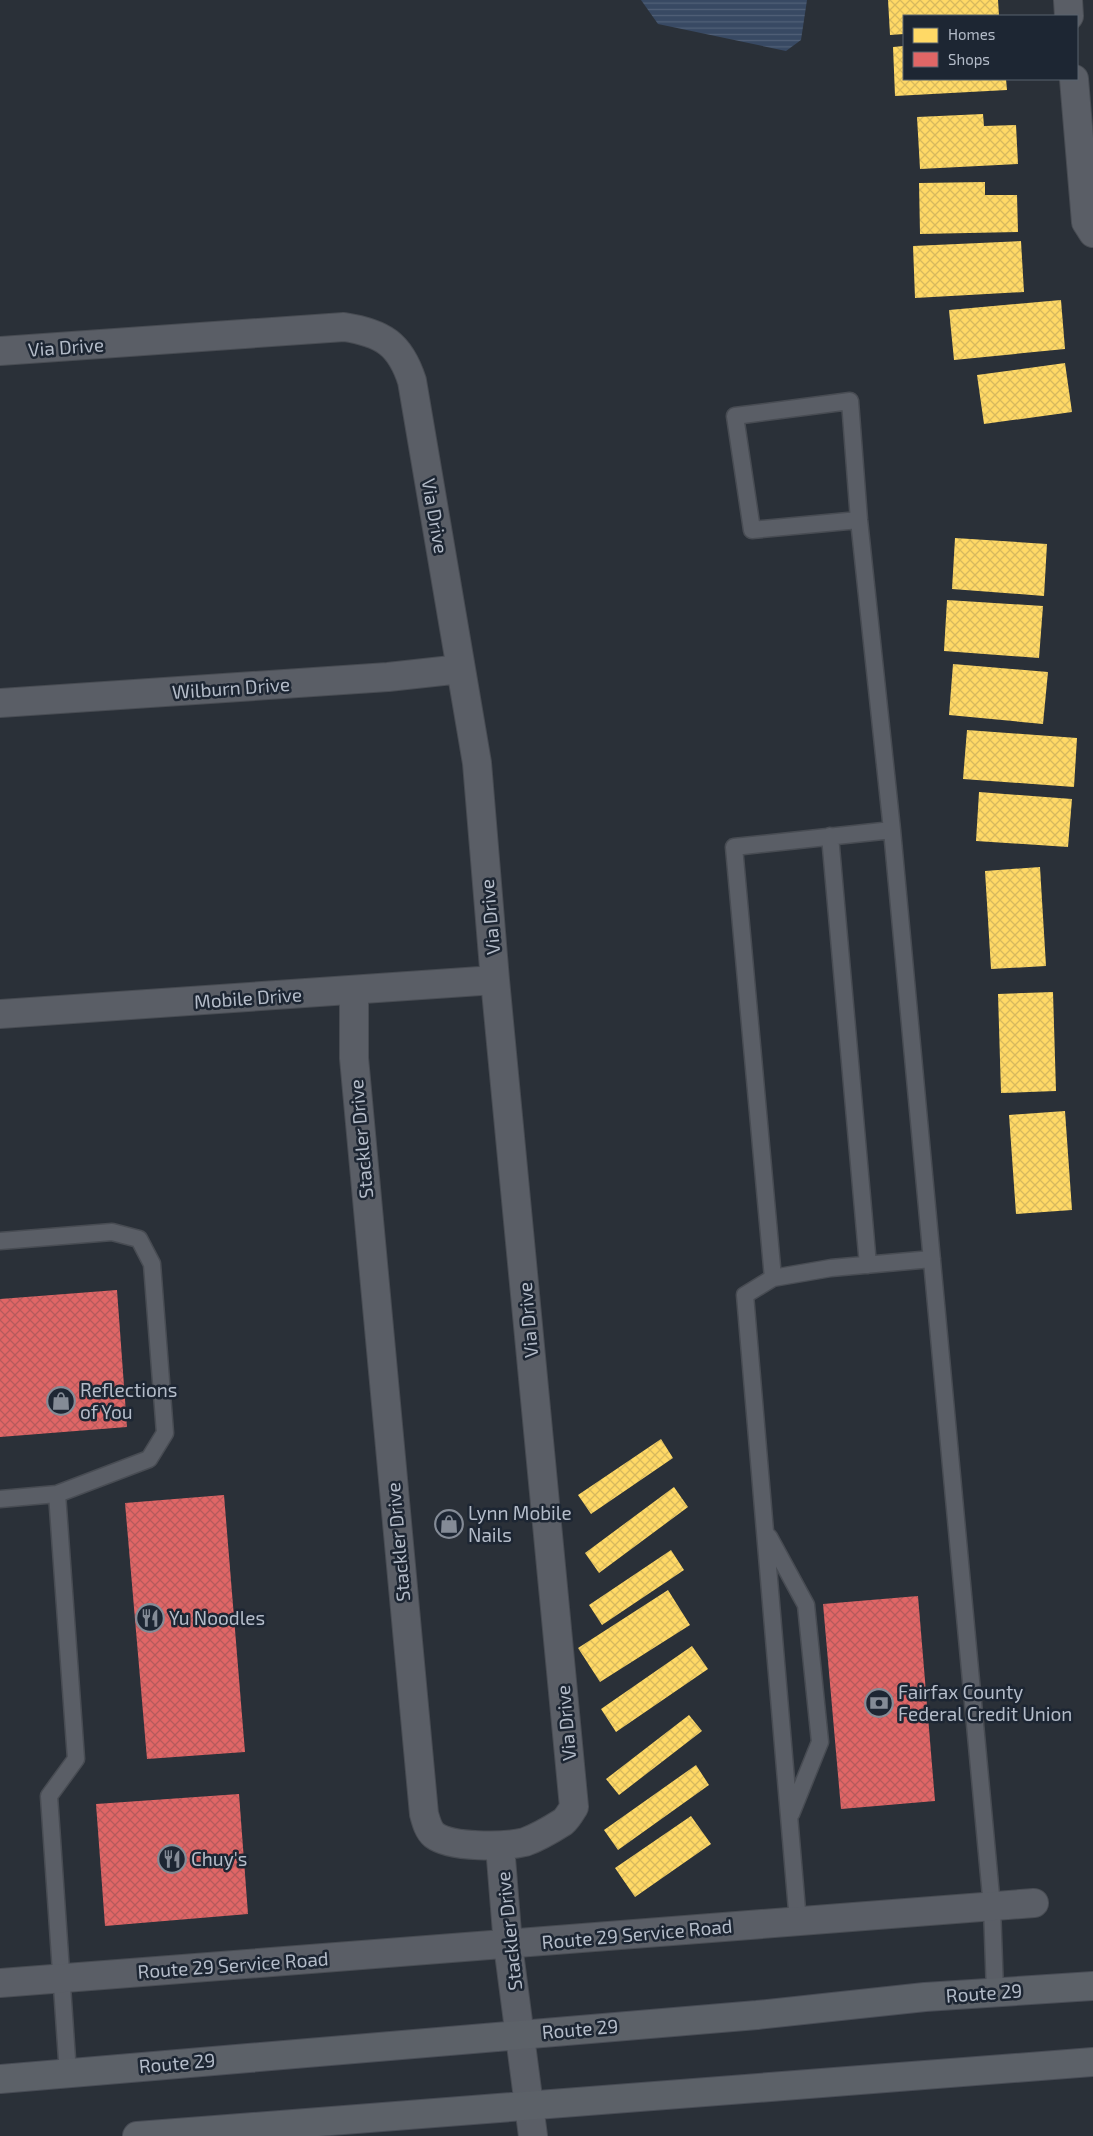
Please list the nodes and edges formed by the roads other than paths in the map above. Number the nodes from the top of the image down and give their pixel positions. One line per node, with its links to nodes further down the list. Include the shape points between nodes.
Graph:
1 (1068, 0): 2 (street)
2 (1069, 15)
3 (1074, 80): 4 (street, via 1086,222)
4 (1093, 234)
5 (0, 352): 7 (street, Via Drive, via 344,326 369,331 391,343 406,363 412,381)
6 (859, 520): 6 (lane, via 752,530 735,416 850,401); 9 (lane)
7 (461, 669): 8 (street, Wilburn Drive, via 378,678); 11 (street, Via Drive, via 477,763)
8 (0, 703)
9 (892, 830): 10 (lane); 15 (lane)
10 (830, 836): 16 (lane); 17 (lane, via 734,847)
11 (495, 980): 12 (street, Mobile Drive); 22 (street, Via Drive, via 574,1807 564,1822 526,1841)
12 (354, 990): 13 (street, Mobile Drive); 22 (street, Stackler Drive, via 354,1058 424,1814 433,1834 444,1840)
13 (0, 1014)
14 (0, 1241): 18 (lane, via 112,1232 139,1239 152,1264 165,1433 149,1458)
15 (932, 1260): 16 (lane); 24 (lane)
16 (868, 1265): 17 (lane)
17 (773, 1278): 20 (lane, via 745,1295)
18 (57, 1494): 19 (lane); 27 (lane, via 76,1759 49,1796)
19 (0, 1499)
20 (765, 1530): 21 (lane); 21 (lane, via 806,1605 820,1742)
21 (789, 1817): 25 (lane)
22 (500, 1846): 26 (street, Stackler Drive)
23 (1034, 1903): 24 (street, Route 29 Service Road)
24 (992, 1907): 25 (street, Route 29 Service Road); 30 (lane)
25 (798, 1922): 26 (street, Route 29 Service Road)
26 (508, 1945): 27 (street, Route 29 Service Road); 31 (street, Stackler Drive)
27 (62, 1978): 28 (street, Route 29 Service Road); 33 (lane)
28 (0, 1983)
29 (1093, 1986): 30 (main road, Route 29)
30 (995, 1992): 31 (main road, Route 29)
31 (521, 2034): 33 (main road, Route 29); 35 (street, Stackler Drive)
32 (1093, 2062): 35 (main road)
33 (68, 2074): 34 (main road, Route 29)
34 (0, 2079)
35 (531, 2106): 36 (main road); 37 (street, Stackler Drive)
36 (137, 2136)
37 (533, 2136)

